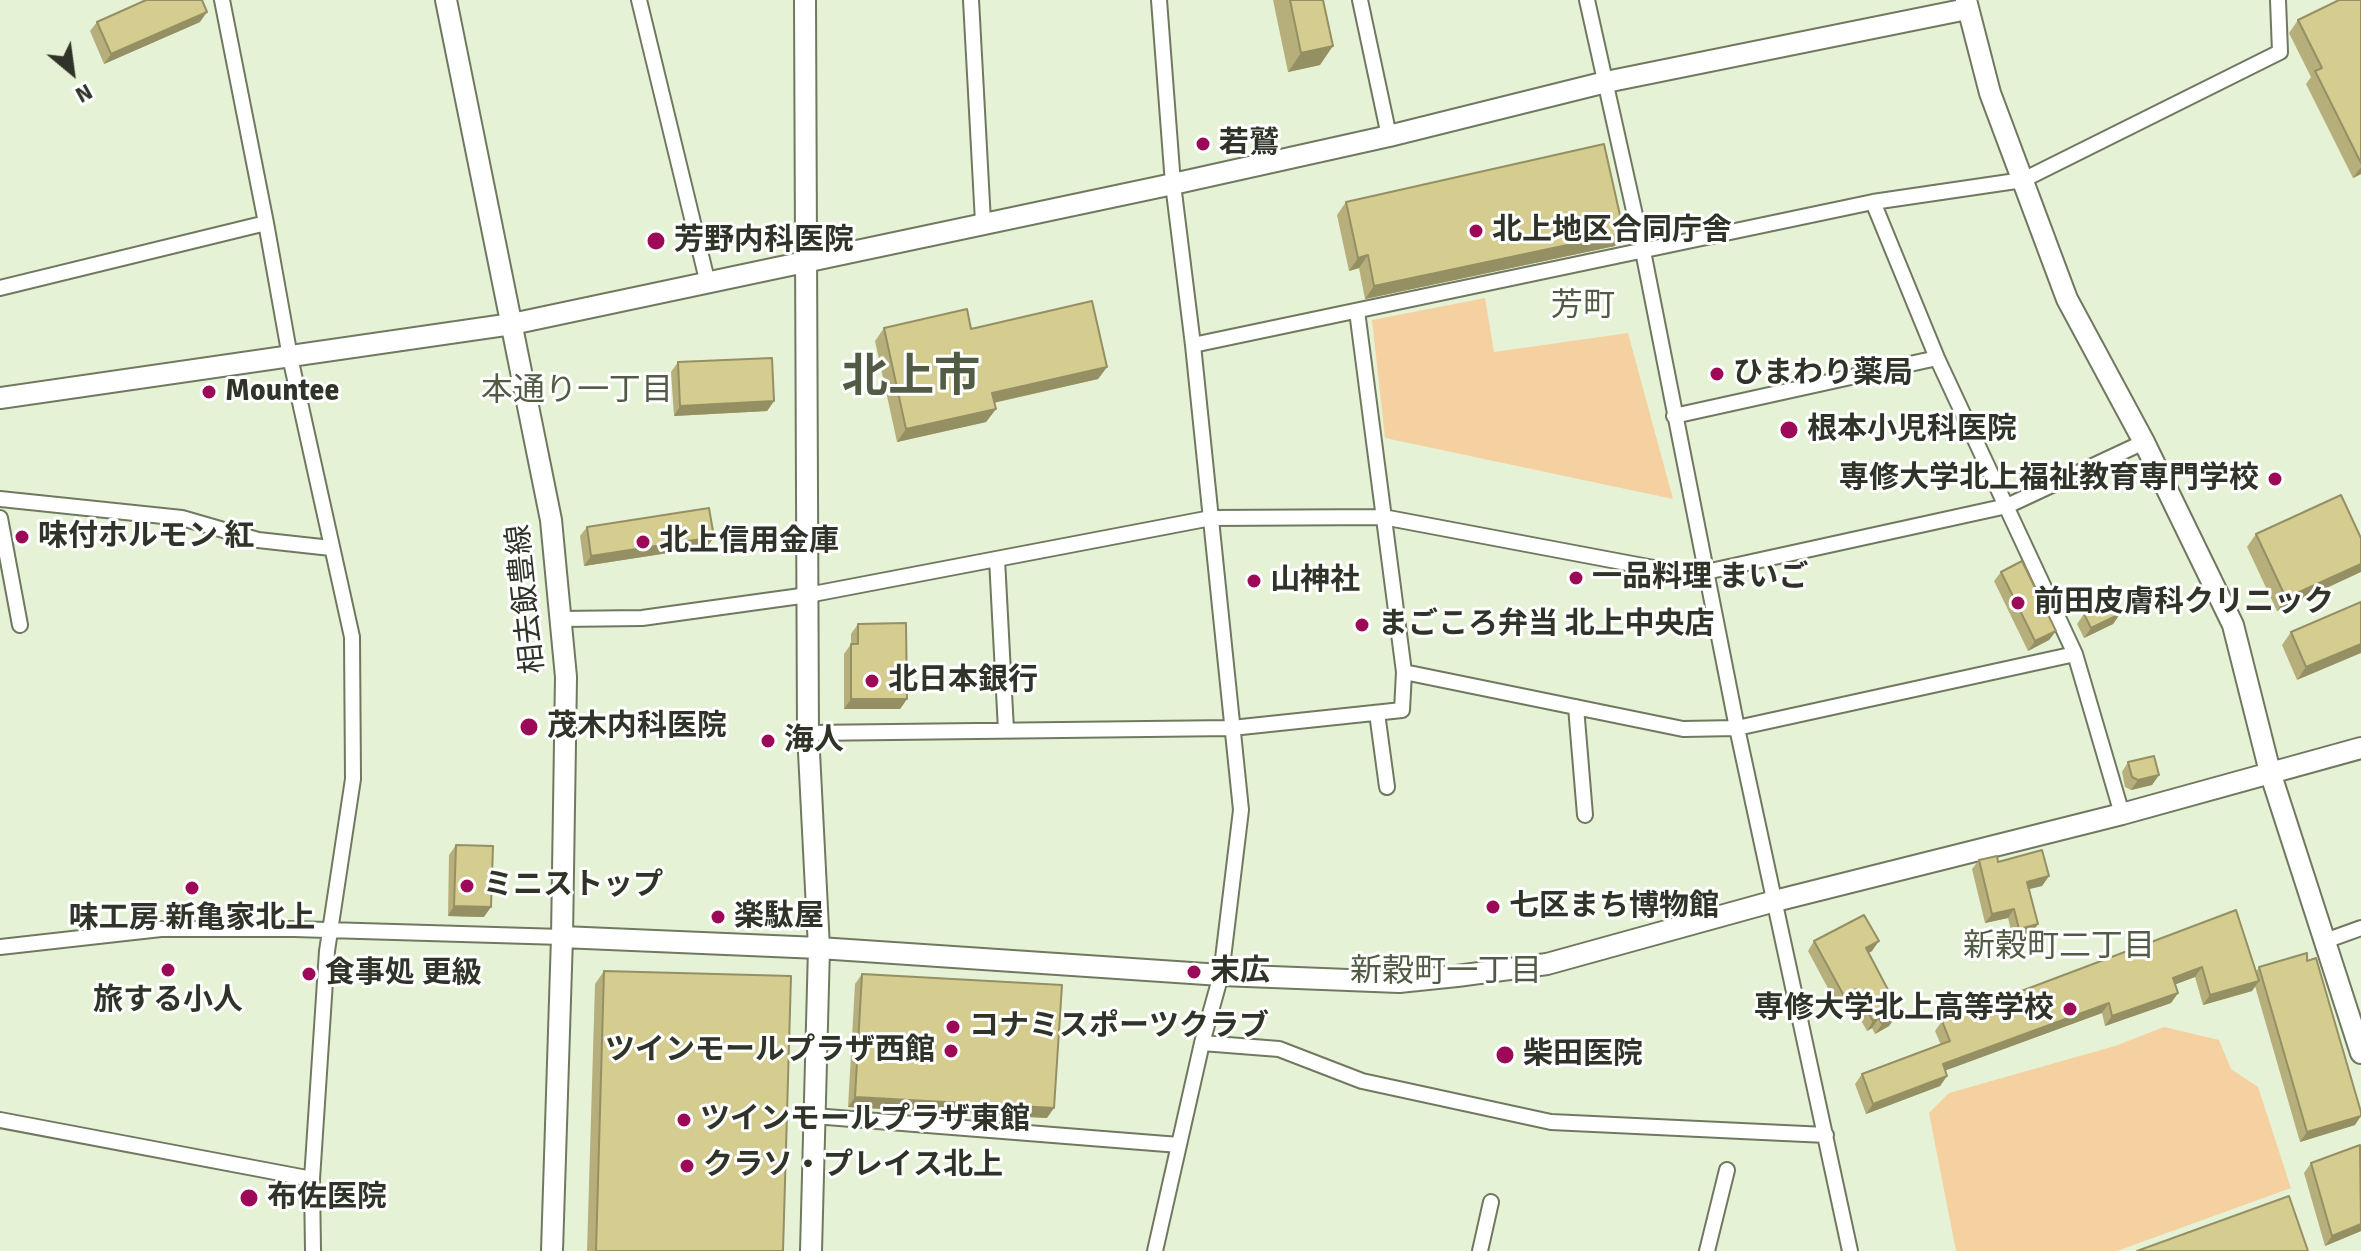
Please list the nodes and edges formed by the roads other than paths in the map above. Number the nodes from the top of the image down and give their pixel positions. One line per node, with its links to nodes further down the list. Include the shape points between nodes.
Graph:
1 (222, 0): 17 (street)
2 (446, 0): 23 (street, 相去飯豊線)
3 (639, 0): 20 (street)
4 (805, 0): 19 (street)
5 (971, 0): 16 (street)
6 (1159, 0): 14 (street)
7 (1360, 0): 12 (street)
8 (1587, 0): 11 (street)
9 (2278, 0): 13 (street, via 2280,52)
10 (1969, 3): 11 (street); 13 (street, via 1990,93)
11 (1606, 82): 12 (street); 18 (street)
12 (1389, 136): 14 (street)
13 (2023, 180): 15 (street); 29 (street, via 2067,299)
14 (1173, 184): 16 (street); 24 (street)
15 (1873, 202): 18 (street); 26 (street)
16 (983, 222): 19 (street)
17 (266, 223): 21 (street); 25 (street)
18 (1643, 251): 22 (street); 28 (street)
19 (808, 260): 20 (street); 38 (street)
20 (708, 284): 23 (street)
21 (0, 288)
22 (1357, 311): 24 (street); 32 (street)
23 (512, 324): 25 (street); 39 (street, 相去飯豊線, via 551,520)
24 (1193, 345): 34 (street)
25 (290, 357): 27 (street); 35 (street)
26 (1937, 358): 28 (street); 31 (street)
27 (0, 398)
28 (1674, 416): 37 (street)
29 (2144, 442): 31 (street); 50 (street, via 2233,625)
30 (0, 499): 35 (street, via 182,518 258,540)
31 (2007, 506): 37 (street); 41 (street)
32 (1383, 517): 34 (street); 37 (street, via 1659,569); 42 (street)
33 (0, 518): 40 (street)
34 (1211, 518): 36 (street); 45 (street)
35 (331, 548): 56 (street, via 352,637 353,763)
36 (997, 559): 38 (street); 47 (street)
37 (1706, 572): 46 (street)
38 (808, 595): 39 (street, via 642,618); 48 (street)
39 (561, 619): 57 (street, 相去飯豊線, via 566,677)
40 (20, 625)
41 (2075, 654): 46 (street); 52 (street)
42 (1404, 672): 43 (street); 44 (street, via 1402,710)
43 (1576, 707): 46 (street, via 1683,729); 53 (street)
44 (1377, 713): 45 (street); 51 (street)
45 (1232, 728): 47 (street); 61 (street, via 1241,810)
46 (1737, 728): 54 (street)
47 (1006, 730): 48 (street)
48 (808, 733): 60 (street)
49 (2361, 748): 50 (street)
50 (2270, 772): 52 (street); 58 (street)
51 (1387, 787)
52 (2122, 814): 54 (street)
53 (1585, 815)
54 (1775, 901): 61 (street, via 1547,964 1399,982); 66 (street)
55 (2361, 928): 58 (street)
56 (332, 931): 57 (street); 59 (street, via 161,929); 69 (street)
57 (562, 937): 60 (street); 72 (street, 相去飯豊線)
58 (2325, 941): 63 (street)
59 (0, 947)
60 (819, 948): 61 (street); 64 (street)
61 (1221, 975): 62 (street)
62 (1202, 1043): 66 (street, via 1279,1049 1362,1081 1551,1122); 67 (street)
63 (2361, 1053)
64 (814, 1116): 67 (street); 73 (street)
65 (0, 1120): 69 (street)
66 (1826, 1135): 77 (street)
67 (1179, 1145): 74 (street)
68 (1727, 1170): 76 (street)
69 (312, 1179): 71 (street)
70 (1491, 1202): 75 (street)
71 (313, 1251)
72 (552, 1251)
73 (811, 1251)
74 (1155, 1251)
75 (1480, 1251)
76 (1707, 1251)
77 (1850, 1251)

